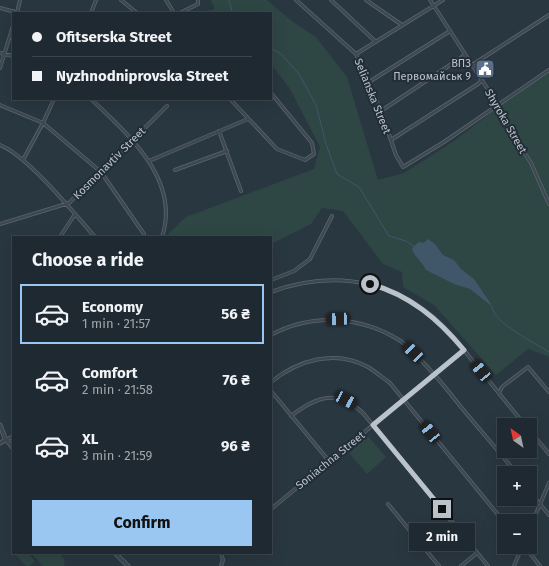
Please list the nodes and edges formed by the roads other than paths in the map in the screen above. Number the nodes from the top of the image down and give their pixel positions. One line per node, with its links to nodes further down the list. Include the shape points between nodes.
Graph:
1 (20, 0): 14 (street)
2 (96, 0): 15 (street)
3 (121, 0): 16 (street)
4 (166, 0): 17 (street)
5 (198, 0): 18 (street, via 198,4)
6 (296, 0): 26 (street, Selianska Street)
7 (331, 0): 23 (street)
8 (366, 0): 20 (street)
9 (430, 0): 11 (street, Shyroka Street)
10 (443, 0): 11 (street)
11 (434, 5): 20 (street); 22 (street, Shyroka Street)
12 (0, 8): 13 (street)
13 (14, 12)
14 (17, 12)
15 (91, 12)
16 (136, 12)
17 (173, 12)
18 (182, 12)
19 (549, 15): 29 (street)
20 (402, 25): 23 (street)
21 (12, 30): 25 (street)
22 (450, 31): 28 (street, Shyroka Street); 33 (street)
23 (375, 41): 26 (street)
24 (0, 53): 25 (street)
25 (5, 54): 27 (street); 30 (street)
26 (356, 54): 33 (street, Selianska Street)
27 (12, 56)
28 (465, 56): 29 (street, Shyroka Street); 41 (street)
29 (472, 65): 32 (street, Shyroka Street)
30 (0, 68)
31 (549, 70): 39 (street)
32 (482, 80): 39 (street, Shyroka Street); 46 (street)
33 (369, 82): 41 (street, Selianska Street)
34 (272, 94): 42 (street, via 312,143 314,154 305,160 277,149)
35 (54, 100): 43 (street)
36 (92, 100): 45 (street)
37 (231, 100): 42 (street)
38 (0, 105): 43 (street)
39 (498, 105): 46 (street, Selianska Street, via 403,167); 55 (street, Shyroka Street, via 509,129 531,163)
40 (168, 106): 45 (street, Kosmonavtiv Street)
41 (381, 111): 46 (street, Selianska Street)
42 (248, 119): 44 (street)
43 (43, 123): 49 (street); 52 (street)
44 (219, 131): 48 (street); 50 (street)
45 (133, 140): 50 (street); 52 (street, Kosmonavtiv Street)
46 (390, 140)
47 (0, 145): 49 (street)
48 (227, 151): 51 (street); 53 (street)
49 (23, 160): 54 (street)
50 (149, 161): 62 (street, via 165,203)
51 (175, 170)
52 (101, 172): 54 (street, Kosmonavtiv Street, via 69,204); 59 (street)
53 (241, 191)
54 (66, 204): 56 (street); 58 (street, Kosmonavtiv Street)
55 (549, 204)
56 (75, 214): 60 (street); 61 (street)
57 (332, 216): 63 (street, via 310,259 290,273)
58 (0, 224)
59 (144, 234)
60 (61, 236)
61 (94, 236)
62 (162, 236)
63 (272, 280)
64 (272, 292): 66 (street, via 298,283 327,280 351,281 387,289 428,313)
65 (272, 335): 67 (street, via 310,320 338,319 357,322 400,340)
66 (464, 350): 67 (street, Soniachna Street); 71 (street)
67 (434, 373): 72 (street, Soniachna Street); 84 (street)
68 (272, 381): 72 (street, via 297,365 316,359 347,360 377,373)
69 (272, 392): 73 (street)
70 (549, 392): 71 (street, via 528,367 502,387)
71 (499, 393): 74 (street)
72 (403, 399): 76 (street, Soniachna Street); 90 (street)
73 (291, 416): 76 (street, via 312,402 328,397 346,400 355,405); 83 (street)
74 (519, 418)
75 (0, 425): 79 (street)
76 (373, 425): 83 (street, Soniachna Street); 93 (street)
77 (12, 437): 79 (street)
78 (537, 439): 82 (street)
79 (6, 440): 80 (street); 81 (street)
80 (0, 443)
81 (12, 447)
82 (549, 454)
83 (329, 461): 89 (street, Soniachna Street)
84 (510, 466)
85 (549, 483): 88 (street)
86 (537, 501): 88 (street)
87 (388, 504): 100 (street)
88 (540, 505): 91 (street); 92 (street)
89 (272, 508)
90 (497, 514)
91 (536, 514)
92 (549, 515)
93 (477, 553): 101 (street); 102 (street)
94 (116, 554): 98 (street)
95 (221, 554): 99 (street)
96 (519, 554): 103 (street)
97 (531, 554): 104 (street)
98 (128, 566)
99 (221, 566)
100 (439, 566)
101 (461, 566)
102 (488, 566)
103 (514, 566)
104 (540, 566)

